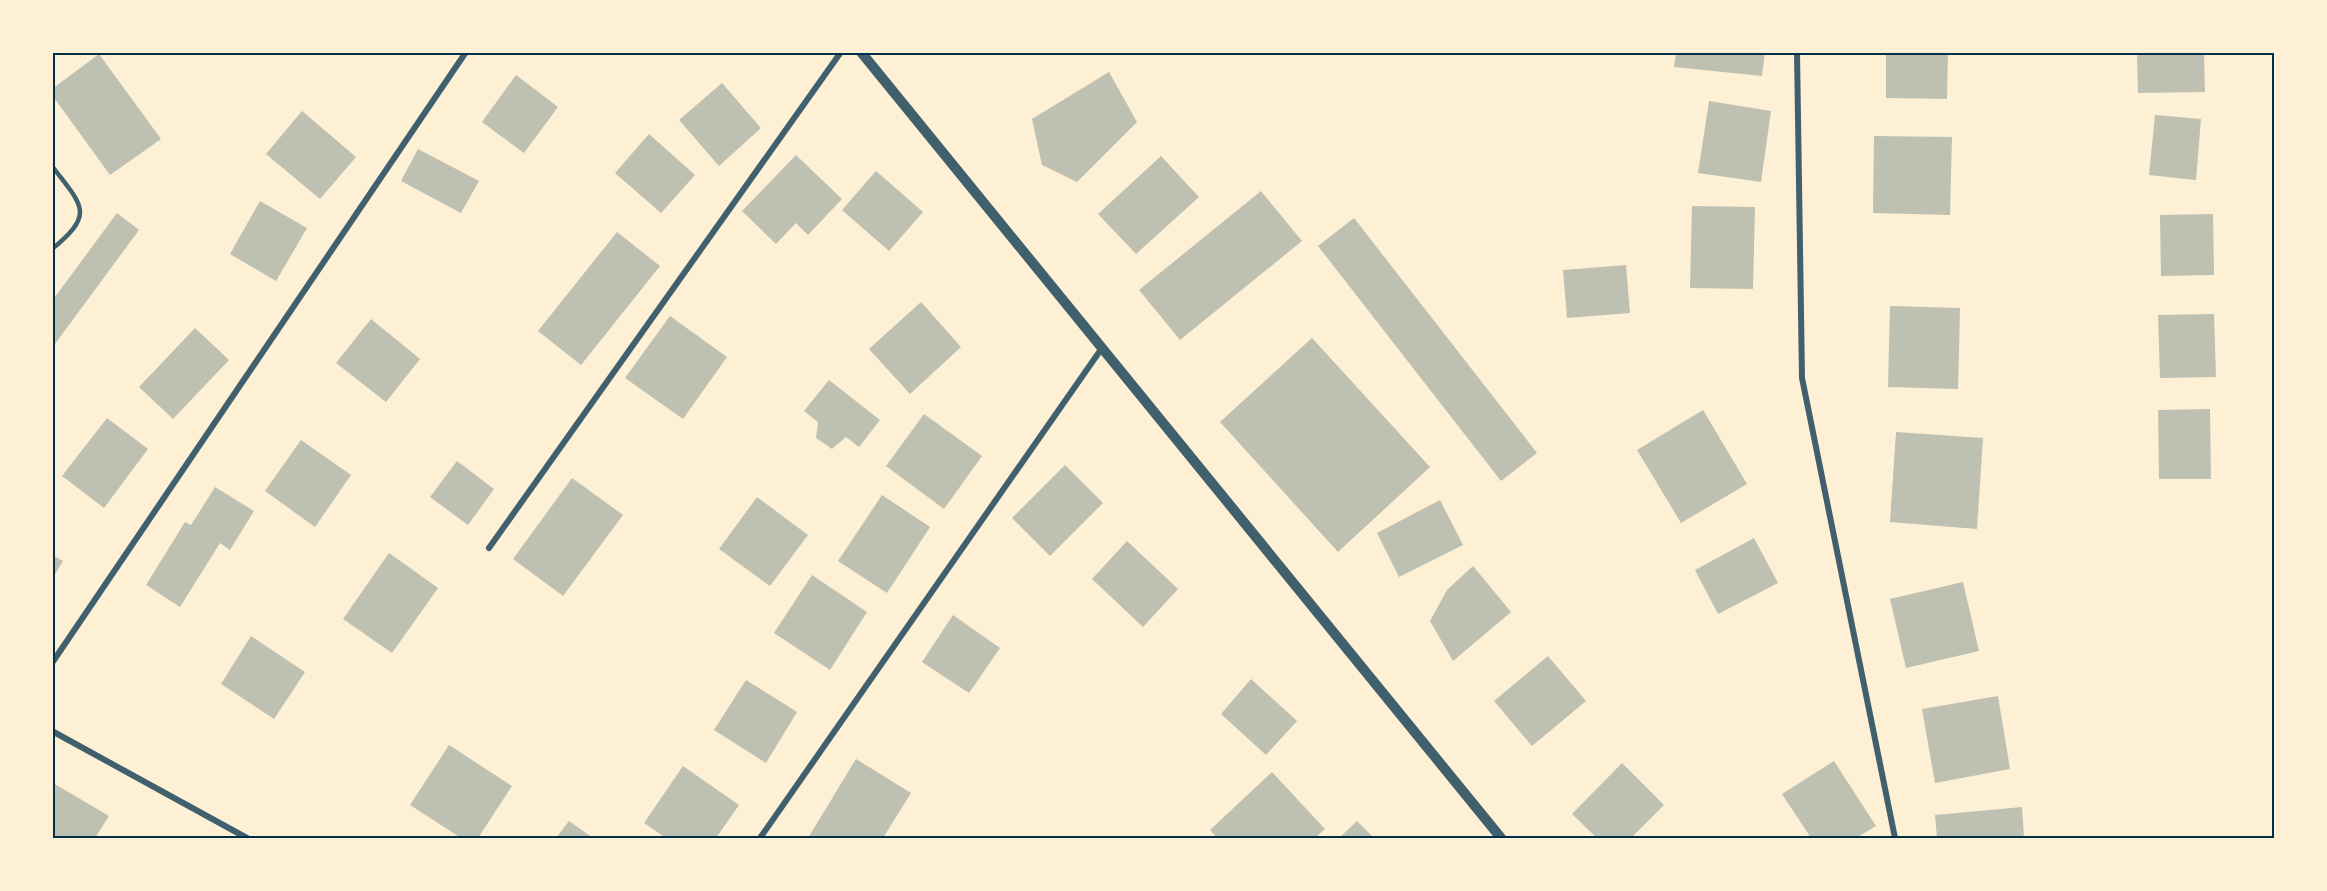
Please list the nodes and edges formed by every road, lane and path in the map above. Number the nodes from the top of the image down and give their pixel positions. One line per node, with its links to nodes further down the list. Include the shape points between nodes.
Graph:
1 (466, 52): 9 (street)
2 (841, 52): 8 (street)
3 (861, 52): 7 (street)
4 (1797, 52): 14 (street, via 1802,378)
5 (52, 166): 6 (lane, via 81,210 79,223 71,234)
6 (52, 249)
7 (1102, 348): 12 (street); 13 (street)
8 (489, 548)
9 (52, 663)
10 (52, 731): 11 (street)
11 (247, 838)
12 (760, 838)
13 (1501, 838)
14 (1895, 838)

